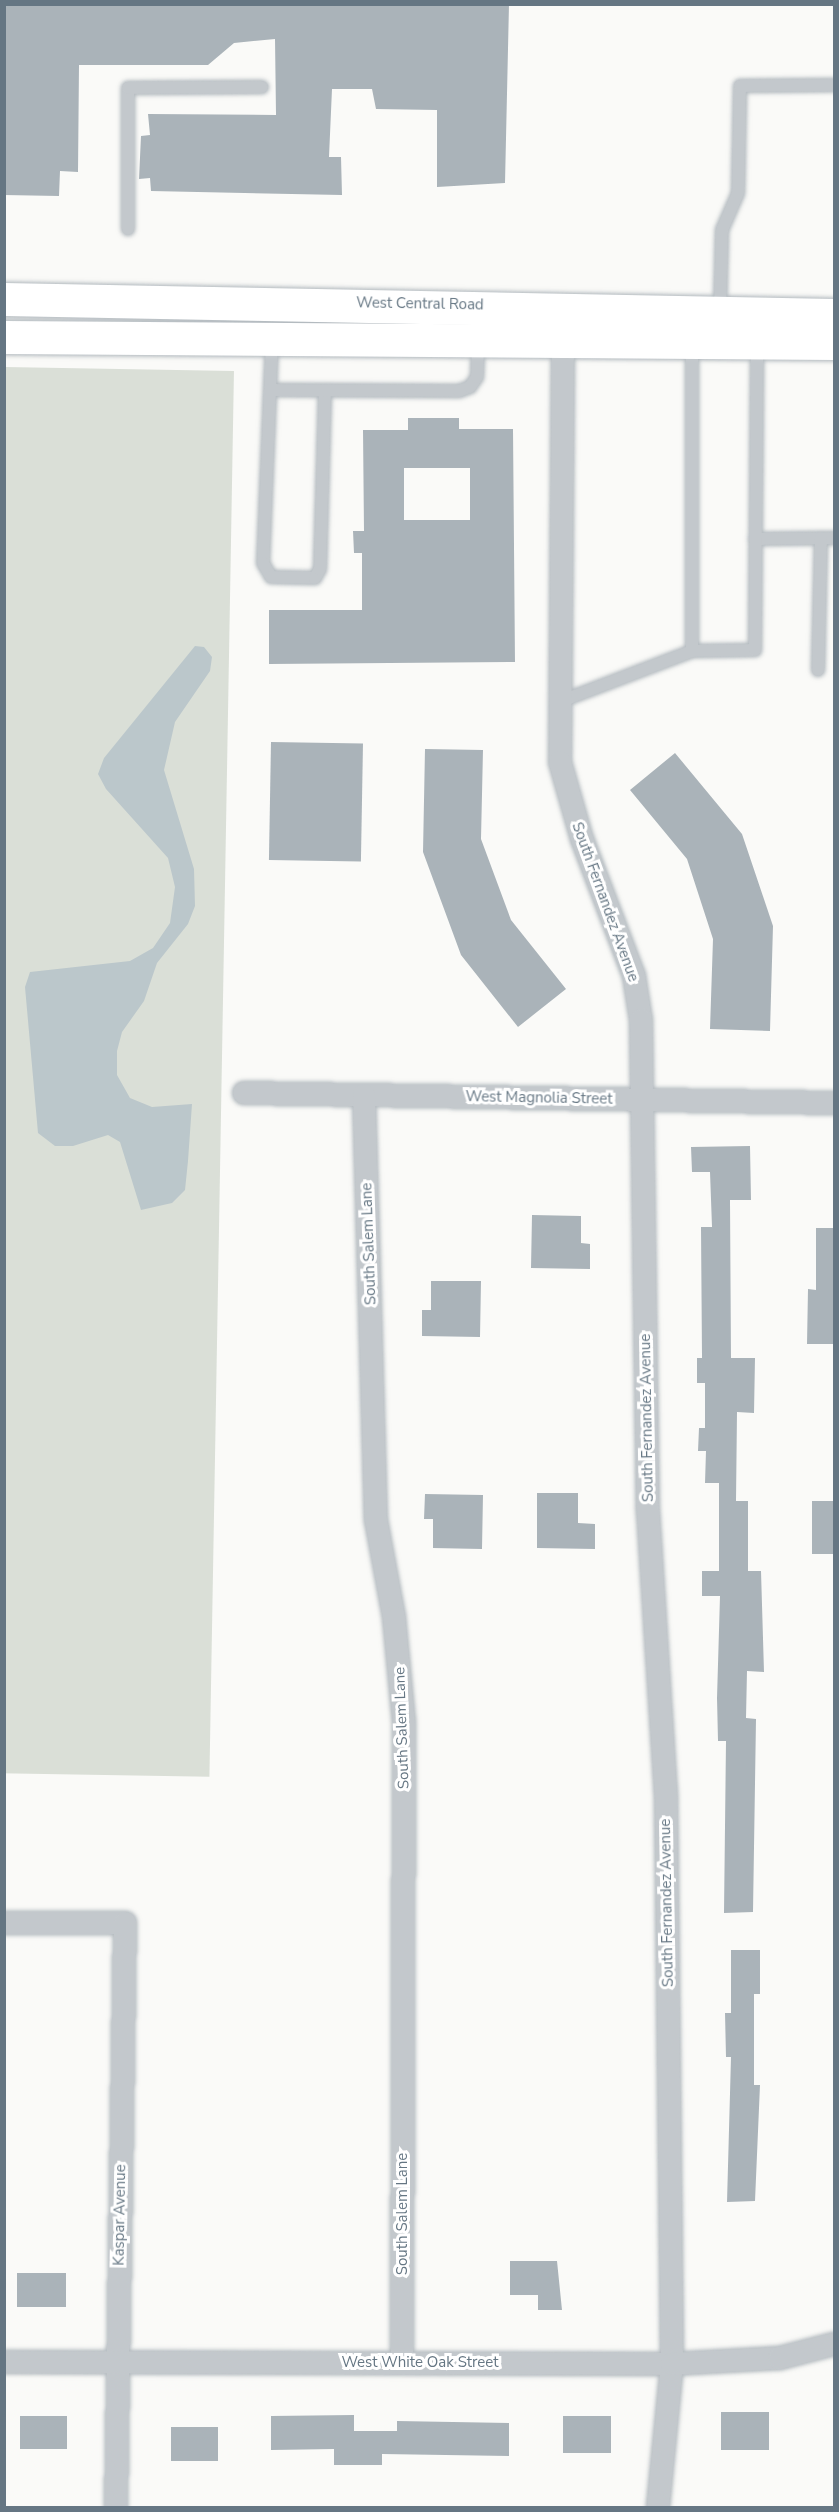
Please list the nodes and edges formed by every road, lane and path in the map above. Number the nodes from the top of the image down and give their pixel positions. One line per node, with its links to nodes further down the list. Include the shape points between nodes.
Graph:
1 (834, 85): 6 (lane, via 740,86 738,189 722,230)
2 (262, 87): 3 (lane, via 128,88)
3 (129, 229)
4 (4, 299): 5 (main road, West Central Road)
5 (562, 307): 6 (main road, West Central Road); 11 (lane)
6 (720, 311): 7 (main road, West Central Road)
7 (834, 315)
8 (4, 337): 9 (main road)
9 (272, 339): 10 (main road); 15 (lane)
10 (478, 340): 11 (main road); 16 (lane, via 477,376 470,387 459,391)
11 (563, 341): 12 (main road); 22 (street, South Fernandez Avenue)
12 (692, 341): 13 (main road); 20 (lane)
13 (757, 342): 14 (main road); 19 (lane)
14 (834, 343)
15 (270, 390): 16 (lane); 16 (lane, via 263,563 271,577 315,578 320,569)
16 (325, 392)
17 (821, 538): 18 (lane); 19 (lane); 21 (lane)
18 (834, 538)
19 (755, 539): 20 (lane, via 755,650)
20 (692, 651): 22 (lane)
21 (818, 670)
22 (564, 700): 25 (street, South Fernandez Avenue, via 558,720 560,762 582,839 634,976 641,1020)
23 (244, 1093): 24 (street, West Magnolia Street)
24 (364, 1095): 25 (street, West Magnolia Street); 31 (street, South Salem Lane, via 376,1520 394,1617 404,1723)
25 (642, 1100): 26 (street, West Magnolia Street); 32 (street, South Fernandez Avenue, via 648,1509 666,1796)
26 (834, 1103)
27 (4, 1923): 29 (street, Kaspar Avenue, via 124,1923)
28 (834, 2344): 32 (street, West White Oak Street, via 780,2358)
29 (118, 2361): 30 (street, West White Oak Street); 31 (street, West White Oak Street); 33 (street, Kaspar Avenue)
30 (4, 2362)
31 (402, 2363): 32 (street, West White Oak Street)
32 (672, 2364): 34 (street, South Fernandez Avenue)
33 (116, 2508)
34 (658, 2508)

